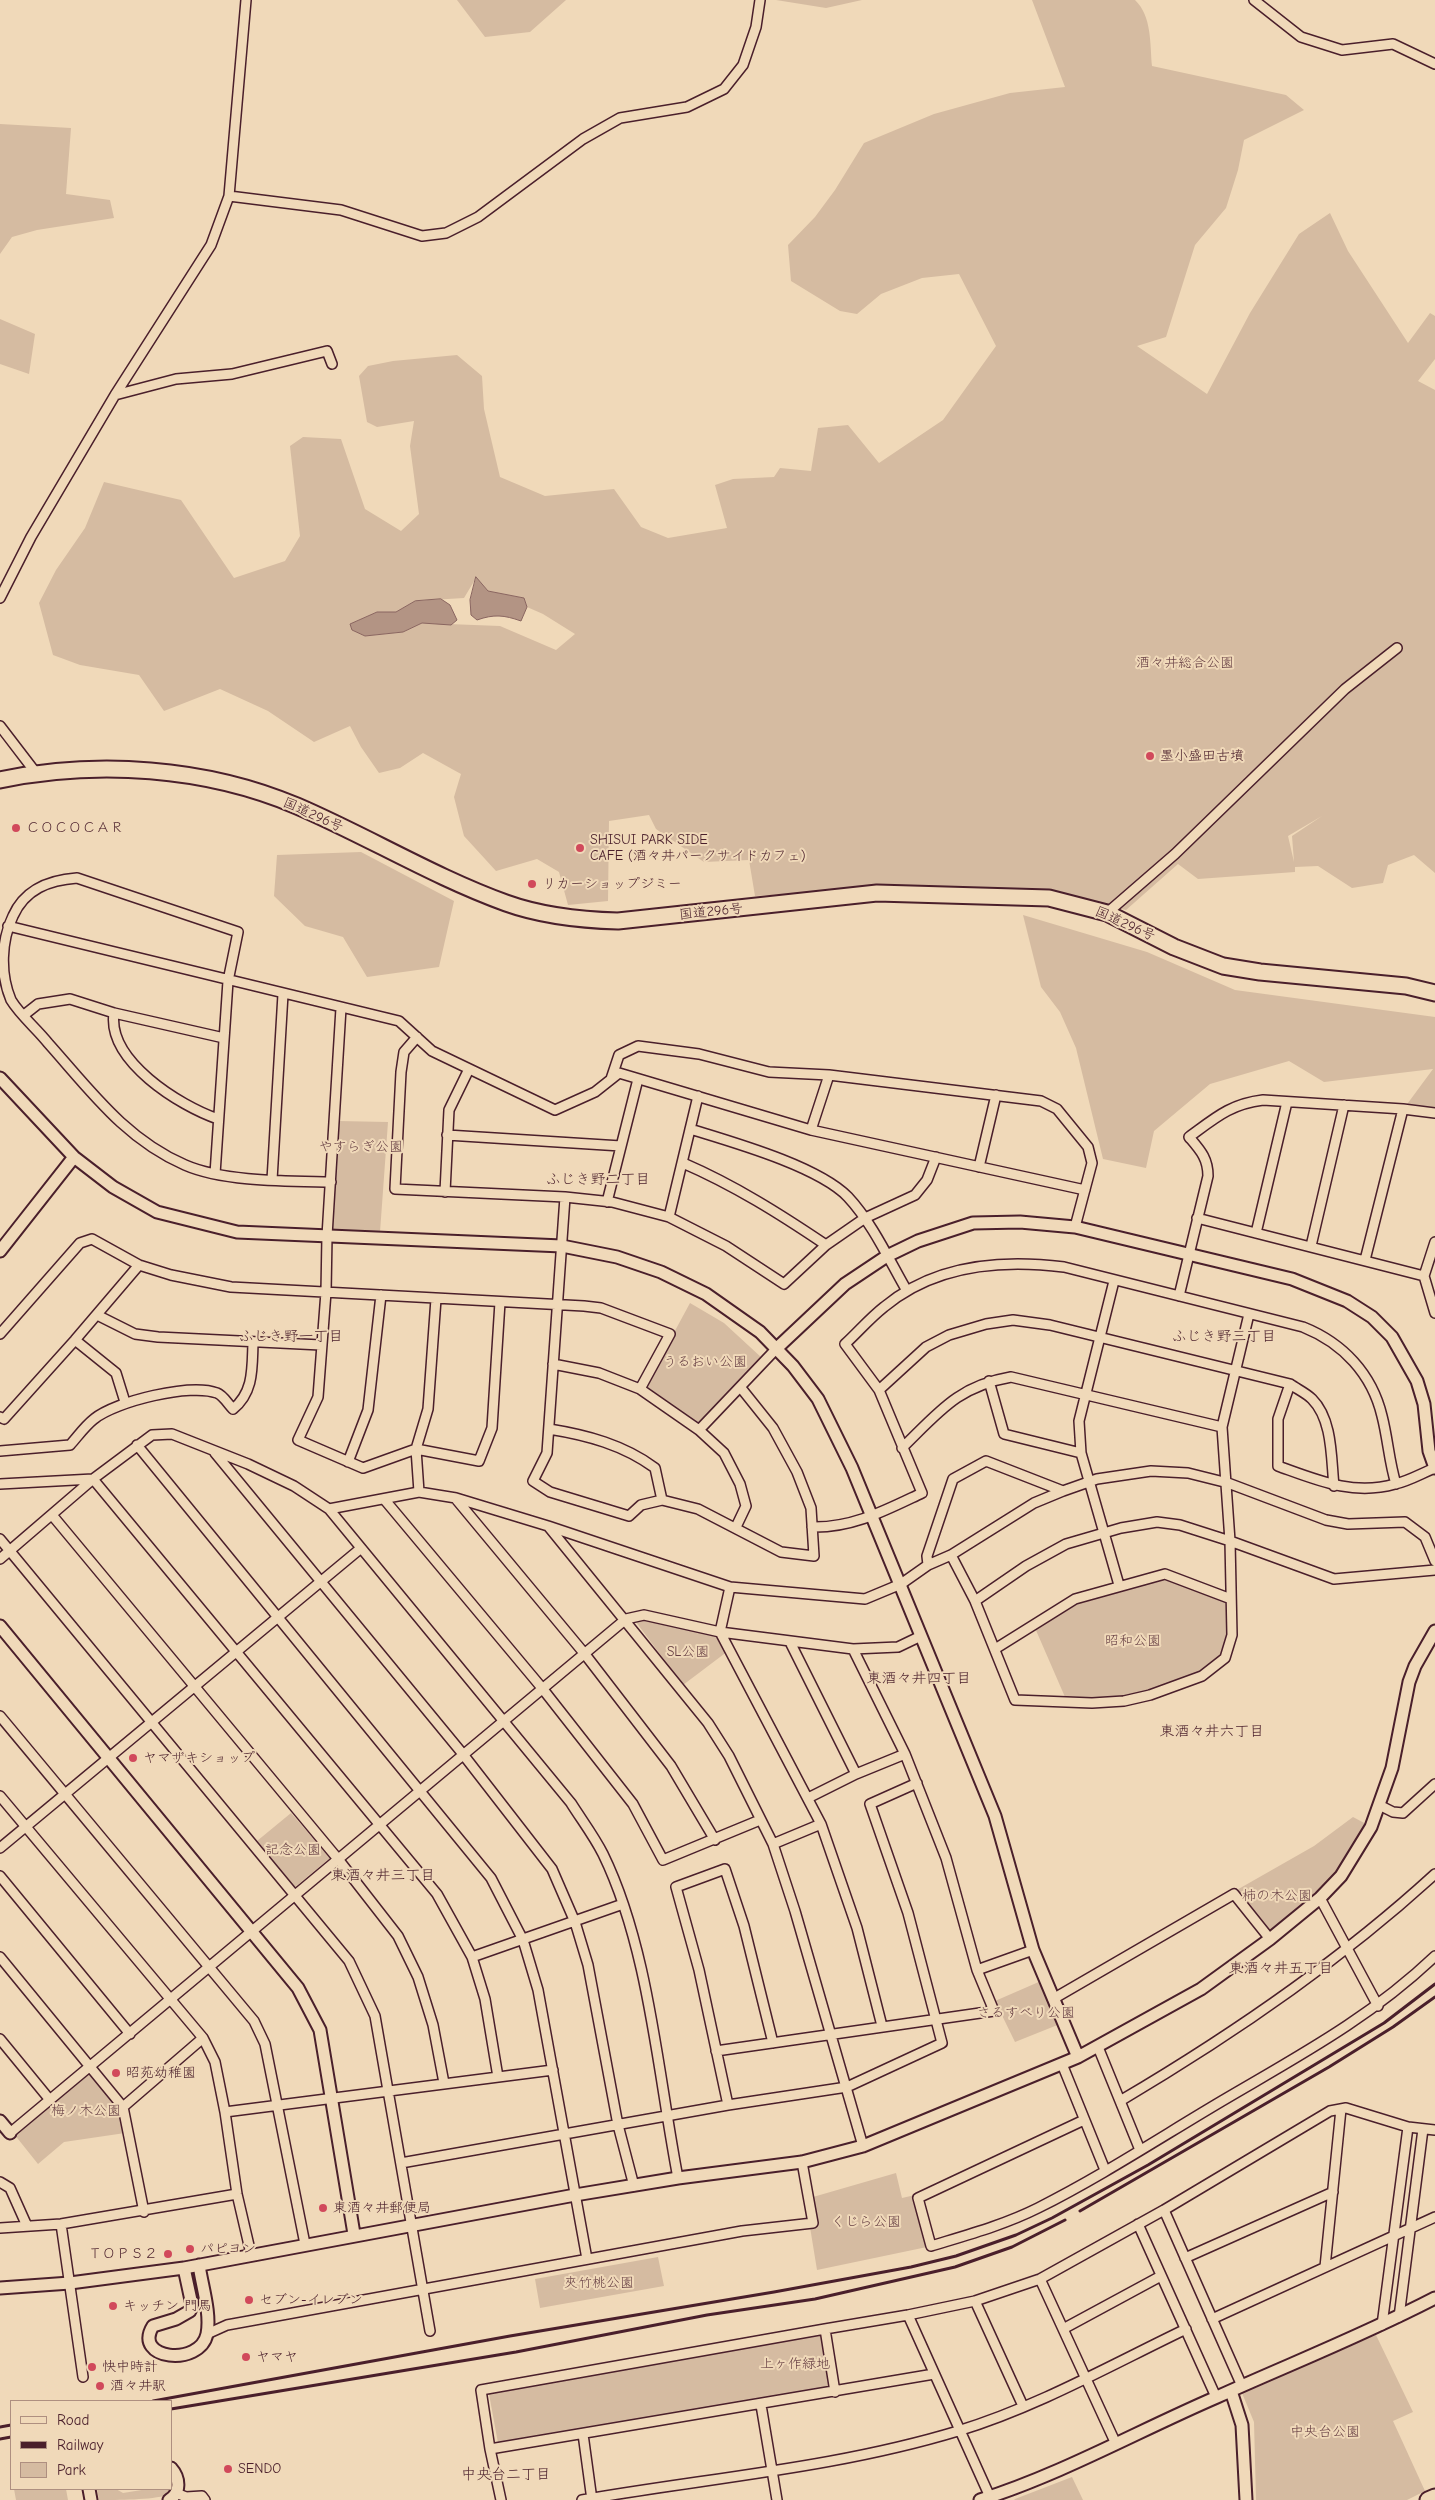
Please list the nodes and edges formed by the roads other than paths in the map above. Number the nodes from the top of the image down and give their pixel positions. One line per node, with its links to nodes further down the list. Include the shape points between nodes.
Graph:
1 (246, 0): 5 (street)
2 (760, 0): 5 (street, via 756,27 742,65 724,89 687,107 620,118 583,139 478,217 446,233 422,236 341,210)
3 (1254, 0): 4 (street, via 1300,37 1342,50 1393,44)
4 (1435, 64)
5 (229, 196): 7 (street, via 211,245)
6 (332, 364): 7 (street, via 327,351 232,374 176,378)
7 (115, 396): 8 (street, via 30,537)
8 (0, 598)
9 (1397, 648): 13 (street, via 1345,689 1175,854)
10 (0, 726): 11 (street)
11 (36, 772): 12 (highway, 国道296号); 13 (highway, 国道296号, via 152,770 245,788 296,806 506,904 579,920 626,920 877,893 1049,898)
12 (0, 780)
13 (1108, 913): 16 (highway, 国道296号, via 1174,947 1223,966 1406,986)
14 (8, 926): 15 (street); 15 (street, via 16,908 36,888 56,880 77,878 238,932); 20 (street, via 2,958 4,973 12,1000)
15 (228, 981): 17 (street); 22 (street)
16 (1435, 993)
17 (283, 994): 18 (street); 44 (street)
18 (341, 1008): 21 (street, via 399,1021); 45 (street)
19 (114, 1013): 20 (street, via 70,999 38,1004); 22 (street); 34 (street, via 112,1024 117,1038 146,1075 166,1093 195,1111)
20 (24, 1015): 43 (street, via 128,1131 186,1166)
21 (417, 1037): 23 (street, via 432,1051); 47 (street, via 404,1052 401,1072 395,1189)
22 (224, 1038): 34 (street)
23 (469, 1068): 27 (street, via 555,1110 595,1092); 37 (street, via 448,1110)
24 (828, 1075): 27 (street, via 769,1072 699,1054 638,1046 619,1055); 29 (street); 36 (street)
25 (0, 1078): 39 (street)
26 (638, 1079): 27 (street, via 619,1073); 28 (street); 38 (street)
27 (611, 1080)
28 (698, 1096): 35 (street); 36 (street)
29 (996, 1096): 42 (street); 46 (street, via 1041,1101 1058,1109 1088,1147 1092,1163)
30 (1287, 1102): 31 (street); 52 (street, via 1246,1102 1227,1109 1190,1137 1208,1164); 54 (street)
31 (1344, 1105): 32 (street); 59 (street)
32 (1403, 1108): 33 (street); 63 (street)
33 (1435, 1113)
34 (218, 1119): 43 (street)
35 (690, 1129): 41 (street); 51 (street, via 738,1143 811,1172 846,1196)
36 (812, 1130): 40 (street)
37 (447, 1135): 38 (street); 47 (street)
38 (621, 1146): 49 (street)
39 (74, 1157): 55 (street, via 113,1187 157,1212 237,1232); 60 (street)
40 (936, 1157): 42 (street); 51 (street, via 927,1180 915,1195)
41 (683, 1163): 50 (street); 57 (street, via 725,1181)
42 (979, 1167): 46 (street)
43 (215, 1174): 44 (street)
44 (272, 1180): 45 (street)
45 (331, 1182): 55 (street)
46 (1085, 1190): 53 (street)
47 (445, 1192): 48 (street)
48 (565, 1197): 49 (street); 58 (street)
49 (607, 1202): 50 (street)
50 (669, 1217): 57 (street, via 726,1246 784,1284)
51 (865, 1218): 57 (street); 62 (street)
52 (1197, 1218): 54 (street); 61 (street)
53 (1075, 1227): 61 (street); 62 (street, via 1020,1222 973,1223 918,1241)
54 (1256, 1233): 59 (street)
55 (327, 1236): 58 (street); 68 (street)
56 (1435, 1242): 65 (street)
57 (826, 1245)
58 (562, 1246): 73 (street); 82 (street, via 617,1257 683,1282 744,1319)
59 (1311, 1246): 63 (street)
60 (0, 1251)
61 (1188, 1255): 70 (street); 103 (street, via 1292,1279 1347,1301 1372,1317 1392,1338 1417,1381)
62 (886, 1256): 67 (street); 82 (street, via 845,1284)
63 (1365, 1260): 65 (street)
64 (139, 1264): 68 (street, via 171,1275 231,1287); 76 (street); 77 (street, via 92,1239 80,1243)
65 (1424, 1276): 74 (street)
66 (1114, 1281): 67 (street, via 1064,1267 1029,1262 997,1264 932,1278); 70 (street); 78 (street)
67 (907, 1291): 89 (street, via 884,1307 845,1344)
68 (326, 1292): 69 (street); 81 (street)
69 (381, 1295): 71 (street); 102 (street, via 368,1410)
70 (1178, 1296): 75 (street)
71 (436, 1299): 72 (street); 98 (street, via 428,1409)
72 (500, 1302): 73 (street); 98 (street, via 492,1428 478,1461)
73 (557, 1306): 83 (street); 88 (street, via 601,1308 670,1334)
74 (1435, 1313)
75 (1249, 1314): 84 (street); 108 (street, via 1322,1335 1354,1362 1378,1398 1389,1463)
76 (97, 1315): 79 (street); 80 (street, via 135,1334)
77 (0, 1334)
78 (1100, 1337): 84 (street); 89 (street, via 1013,1320 986,1324 949,1335 926,1347); 90 (street)
79 (76, 1340): 91 (street, via 116,1373); 92 (street, via 4,1419)
80 (254, 1343): 81 (street); 91 (street, via 248,1393 233,1409 219,1393 200,1388)
81 (321, 1345): 102 (street, via 318,1396 298,1440)
82 (777, 1348): 87 (street); 117 (street, via 827,1414)
83 (553, 1364): 88 (street, via 599,1373); 94 (street)
84 (1236, 1370): 86 (street); 93 (street)
85 (989, 1381): 90 (street, via 1011,1377); 97 (street, via 950,1401); 101 (street, via 1004,1434)
86 (1290, 1384): 109 (street, via 1313,1400 1322,1416 1328,1433); 109 (street, via 1278,1419 1278,1466)
87 (741, 1388): 95 (street); 120 (street, via 773,1428 797,1472 811,1508)
88 (640, 1389): 95 (street)
89 (879, 1390): 97 (street)
90 (1087, 1394): 93 (street); 101 (street, via 1079,1421)
91 (125, 1402): 99 (street, via 94,1419 70,1445)
92 (0, 1418)
93 (1222, 1427): 106 (street)
94 (549, 1429): 114 (street, via 583,1434 635,1453 656,1468); 114 (street, via 547,1452 533,1481 538,1485 550,1492 629,1516 642,1505)
95 (698, 1430): 119 (street, via 724,1453 740,1484 746,1506)
96 (137, 1444): 100 (street, via 152,1435 172,1434); 104 (street); 137 (street)
97 (902, 1448): 117 (street, via 922,1493)
98 (416, 1449): 102 (street, via 363,1468); 111 (street)
99 (0, 1451)
100 (214, 1452): 115 (street, via 294,1486); 131 (street)
101 (1081, 1453): 105 (street)
102 (348, 1462)
103 (1435, 1468): 108 (street)
104 (93, 1479): 107 (street); 116 (street); 146 (street)
105 (1090, 1482): 106 (street, via 1151,1471 1188,1473); 110 (street); 121 (street)
106 (1228, 1483): 123 (street); 128 (street, via 1326,1520 1348,1524 1405,1522 1425,1537)
107 (0, 1484)
108 (1396, 1484): 109 (street, via 1366,1490)
109 (1334, 1486)
110 (1063, 1491): 126 (street, via 1034,1503); 129 (street, via 986,1461 953,1479 927,1556)
111 (420, 1492): 112 (street); 113 (street)
112 (456, 1498): 118 (street); 147 (street)
113 (384, 1499): 115 (street); 149 (street)
114 (662, 1500): 119 (street, via 698,1509)
115 (329, 1509): 124 (street)
116 (52, 1514): 125 (street); 148 (street)
117 (872, 1516): 120 (street, via 834,1528); 132 (street)
118 (548, 1526): 134 (street); 138 (street)
119 (736, 1527): 120 (street, via 781,1552 814,1556)
120 (812, 1527)
121 (1104, 1533): 123 (street, via 1157,1522 1180,1525); 133 (street); 136 (street, via 1066,1544 1026,1566)
122 (0, 1538): 125 (street)
123 (1230, 1541): 130 (street, via 1334,1579); 135 (street)
124 (360, 1549): 131 (street); 151 (street)
125 (10, 1550): 127 (street); 152 (street)
126 (951, 1555): 129 (street); 136 (street)
127 (0, 1558)
128 (1435, 1561)
129 (928, 1565): 132 (street)
130 (1435, 1570)
131 (321, 1582): 137 (street); 153 (street)
132 (902, 1584): 134 (street, via 865,1599); 142 (street)
133 (1119, 1585): 135 (street, via 1165,1574); 145 (street, via 1075,1599)
134 (730, 1587): 141 (street)
135 (1231, 1599): 145 (street, via 1232,1635 1225,1658 1202,1676 1124,1701 1092,1704 1015,1700)
136 (975, 1601): 145 (street)
137 (278, 1617): 146 (street); 159 (street)
138 (626, 1619): 141 (street, via 644,1615); 147 (street); 164 (street, via 708,1723 729,1756)
139 (0, 1626): 155 (street)
140 (1435, 1631): 163 (street, via 1409,1682 1392,1768)
141 (720, 1632): 143 (street); 162 (street)
142 (921, 1636): 144 (street, via 898,1647); 181 (street, via 995,1816)
143 (790, 1642): 144 (street); 156 (street)
144 (853, 1649): 154 (street)
145 (995, 1649)
146 (235, 1652): 148 (street); 165 (street)
147 (584, 1653): 149 (street); 168 (street, via 671,1766)
148 (194, 1686): 152 (street); 171 (street)
149 (542, 1688): 151 (street); 168 (street, via 633,1804 663,1860)
150 (0, 1716): 160 (street)
151 (502, 1720): 153 (street); 176 (street, via 571,1802 602,1854)
152 (152, 1722): 155 (street); 174 (street)
153 (462, 1753): 159 (street); 177 (street, via 552,1869)
154 (905, 1754): 156 (street); 157 (street)
155 (109, 1758): 160 (street); 178 (street)
156 (856, 1774): 162 (street)
157 (917, 1783): 187 (street, via 946,1858); 191 (street, via 870,1804 908,1913)
158 (1435, 1784): 163 (street, via 1403,1813)
159 (420, 1789): 165 (street); 180 (street, via 491,1878)
160 (65, 1793): 167 (street); 186 (street)
161 (0, 1796): 167 (street)
162 (808, 1798): 166 (street)
163 (1379, 1805): 175 (street, via 1371,1827 1354,1856)
164 (760, 1820): 168 (street); 169 (street)
165 (380, 1824): 171 (street); 184 (street, via 437,1894)
166 (821, 1824): 169 (street); 192 (street, via 857,1928)
167 (26, 1827): 170 (street); 188 (street)
168 (715, 1840)
169 (773, 1844): 194 (street)
170 (0, 1848)
171 (338, 1859): 174 (street); 205 (street, via 398,1936 418,1977 433,2025)
172 (1435, 1874): 182 (street)
173 (0, 1876): 193 (street)
174 (295, 1896): 178 (street); 207 (street, via 349,1960 375,2016)
175 (1320, 1898): 179 (street); 182 (street)
176 (623, 1904): 177 (street); 216 (street, via 646,1991)
177 (575, 1922): 180 (street); 219 (street, via 588,1965)
178 (252, 1931): 186 (street); 208 (street, via 298,1988 320,2030)
179 (1270, 1939): 189 (street, via 1234,1894); 198 (street, via 1201,1989)
180 (523, 1940): 184 (street); 203 (street, via 538,1990)
181 (1033, 1950): 187 (street); 189 (street)
182 (1348, 1950): 190 (street); 210 (street, via 1244,2024)
183 (1435, 1956): 190 (street)
184 (472, 1957): 204 (street, via 484,1999)
185 (0, 1958): 202 (street)
186 (208, 1966): 188 (street); 212 (street, via 254,2021 265,2044)
187 (977, 1970): 191 (street, via 994,2011)
188 (169, 1999): 193 (street); 195 (street)
189 (1053, 1999): 200 (street)
190 (1378, 2006): 226 (street, via 1316,2048)
191 (937, 2019): 192 (street); 206 (street, via 942,2043)
192 (882, 2026): 194 (street)
193 (130, 2034): 202 (street)
194 (830, 2035): 197 (street); 206 (street)
195 (203, 2038): 213 (street); 215 (street, via 215,2062)
196 (0, 2039): 209 (street)
197 (773, 2043): 199 (street); 199 (street, via 744,1926 725,1869 676,1887 699,1970)
198 (1098, 2047): 200 (street); 210 (street)
199 (716, 2051): 211 (street)
200 (1078, 2057): 201 (street)
201 (1062, 2064): 217 (street); 225 (street)
202 (90, 2068): 209 (street); 213 (street)
203 (553, 2070): 204 (street); 224 (street)
204 (498, 2076): 205 (street)
205 (444, 2083): 207 (street)
206 (847, 2087): 211 (street); 225 (street)
207 (389, 2092): 208 (street); 228 (street)
208 (333, 2099): 212 (street); 245 (street)
209 (50, 2100): 223 (street)
210 (1120, 2101): 226 (street)
211 (728, 2105): 216 (street)
212 (277, 2106): 215 (street); 247 (street)
213 (123, 2107): 237 (street)
214 (1341, 2109): 220 (street, via 1370,2114); 233 (street); 236 (street, via 1330,2111)
215 (225, 2112): 234 (street)
216 (666, 2116): 219 (street); 230 (street)
217 (1084, 2120): 229 (street); 229 (street, via 918,2198 931,2246 1004,2223 1038,2208)
218 (0, 2121): 223 (street)
219 (618, 2125): 224 (street); 232 (street)
220 (1408, 2127): 221 (street); 246 (street)
221 (1423, 2129): 222 (street); 244 (street)
222 (1435, 2130)
223 (10, 2133)
224 (565, 2135): 228 (street); 235 (street)
225 (863, 2146): 227 (street)
226 (1140, 2150): 229 (street)
227 (802, 2162): 230 (street); 250 (street, via 813,2223 742,2231)
228 (401, 2163): 242 (street)
229 (1105, 2170)
230 (678, 2178): 232 (street)
231 (0, 2182): 241 (street, via 10,2188)
232 (634, 2186): 235 (street)
233 (1333, 2192): 249 (street); 252 (street)
234 (237, 2194): 237 (street); 248 (street)
235 (575, 2195): 242 (street); 250 (street)
236 (1164, 2210): 240 (street); 249 (street)
237 (144, 2212): 239 (street)
238 (1435, 2217): 244 (street)
239 (61, 2224): 241 (street); 256 (street)
240 (1138, 2224): 254 (street); 255 (street)
241 (27, 2226): 243 (street)
242 (412, 2226): 245 (street); 258 (street)
243 (0, 2228)
244 (1410, 2229): 246 (street); 262 (street)
245 (354, 2234): 247 (street)
246 (1394, 2237): 252 (street); 264 (street)
247 (305, 2244): 248 (street)
248 (251, 2254): 251 (street)
249 (1185, 2258): 263 (street)
250 (587, 2259): 258 (street)
251 (199, 2265): 253 (street); 269 (street)
252 (1325, 2267): 263 (street)
253 (184, 2268): 256 (street); 269 (street, via 192,2305 190,2311 153,2326 149,2332 150,2342 159,2354 178,2356 191,2352)
254 (1162, 2276): 266 (street); 267 (street)
255 (1040, 2279): 260 (street); 266 (street)
256 (70, 2283): 257 (street); 271 (street)
257 (0, 2288)
258 (422, 2289): 268 (street); 269 (street, via 227,2325)
259 (1435, 2298): 262 (street)
260 (975, 2301): 261 (street); 277 (street)
261 (908, 2315): 265 (street); 270 (street)
262 (1399, 2317): 264 (street)
263 (1212, 2319): 273 (street)
264 (1382, 2325): 273 (street)
265 (825, 2328): 274 (street); 281 (street, via 481,2390)
266 (1063, 2329): 272 (street)
267 (1186, 2329): 272 (street); 275 (street)
268 (430, 2331)
269 (207, 2334)
270 (934, 2374): 274 (street); 278 (street)
271 (83, 2377)
272 (1085, 2377): 277 (street); 280 (street)
273 (1236, 2388): 275 (street); 291 (street, via 1242,2425)
274 (835, 2392): 276 (street)
275 (1216, 2396): 280 (street)
276 (761, 2405): 279 (street); 283 (street)
277 (1023, 2406): 278 (street)
278 (959, 2430): 283 (street, via 868,2455); 286 (street)
279 (583, 2434): 281 (street); 287 (street)
280 (1116, 2444): 286 (street, via 1032,2482)
281 (490, 2450): 289 (street)
282 (172, 2470): 284 (street, via 178,2480)
283 (773, 2470): 287 (street); 290 (street)
284 (172, 2497): 288 (street, via 202,2496)
285 (1435, 2497): 292 (highway)
286 (985, 2498)
287 (589, 2499)
288 (205, 2500)
289 (502, 2500)
290 (777, 2500)
291 (1246, 2500)
292 (1428, 2500)

